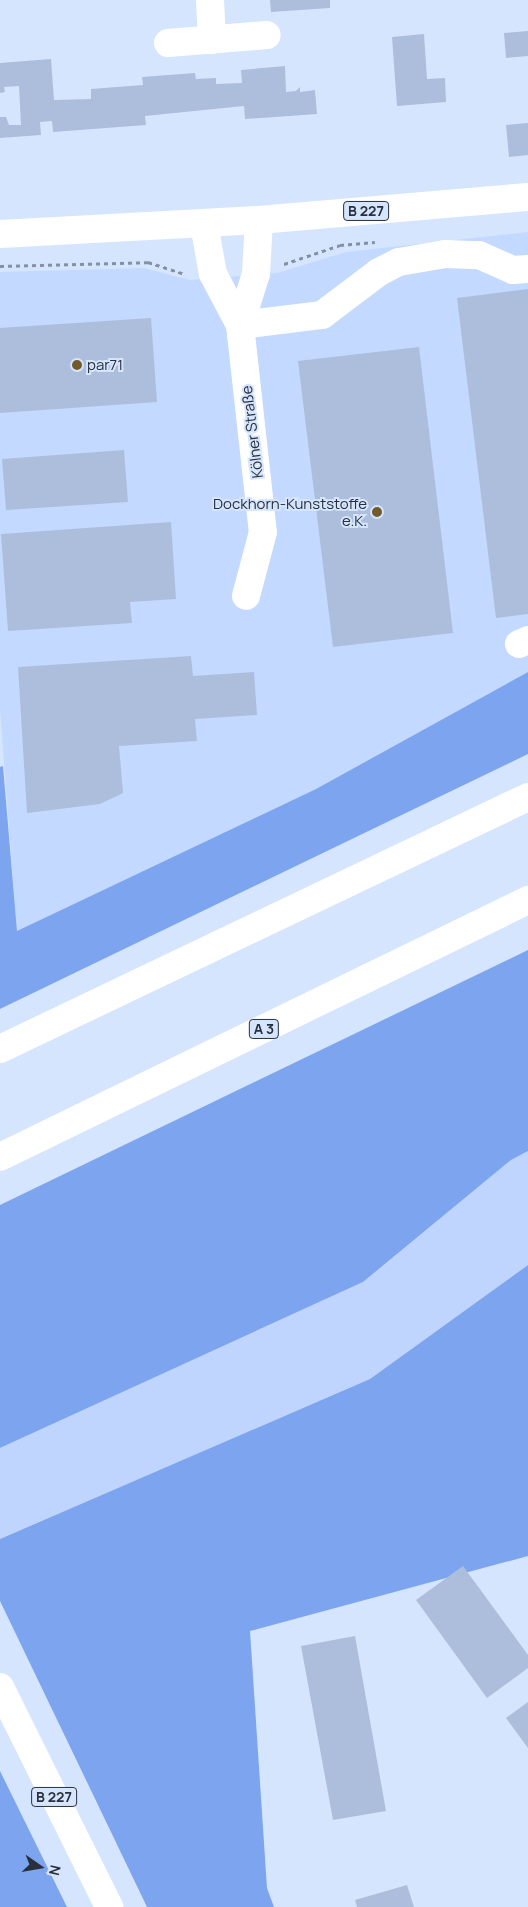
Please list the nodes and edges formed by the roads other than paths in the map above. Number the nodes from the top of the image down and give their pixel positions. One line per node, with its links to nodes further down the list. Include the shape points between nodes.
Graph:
1 (210, 0): 3 (main road)
2 (268, 35): 3 (main road)
3 (212, 40): 4 (main road)
4 (168, 43)
5 (528, 197): 6 (main road, B 227)
6 (259, 220): 7 (main road, B 227); 10 (main road, Kölner Straße, via 256,274)
7 (204, 224): 8 (main road, B 227); 10 (main road, Kölner Straße, via 213,274)
8 (0, 234)
9 (528, 269): 10 (main road, via 513,270 480,255 445,254 399,262 379,272 322,315)
10 (240, 325): 11 (main road, Kölner Straße, via 263,532)
11 (246, 596)
12 (528, 797): 14 (main road)
13 (528, 900): 15 (main road, A 3)
14 (0, 1049)
15 (0, 1157)
16 (0, 1687): 17 (main road, B 227)
17 (109, 1907)

